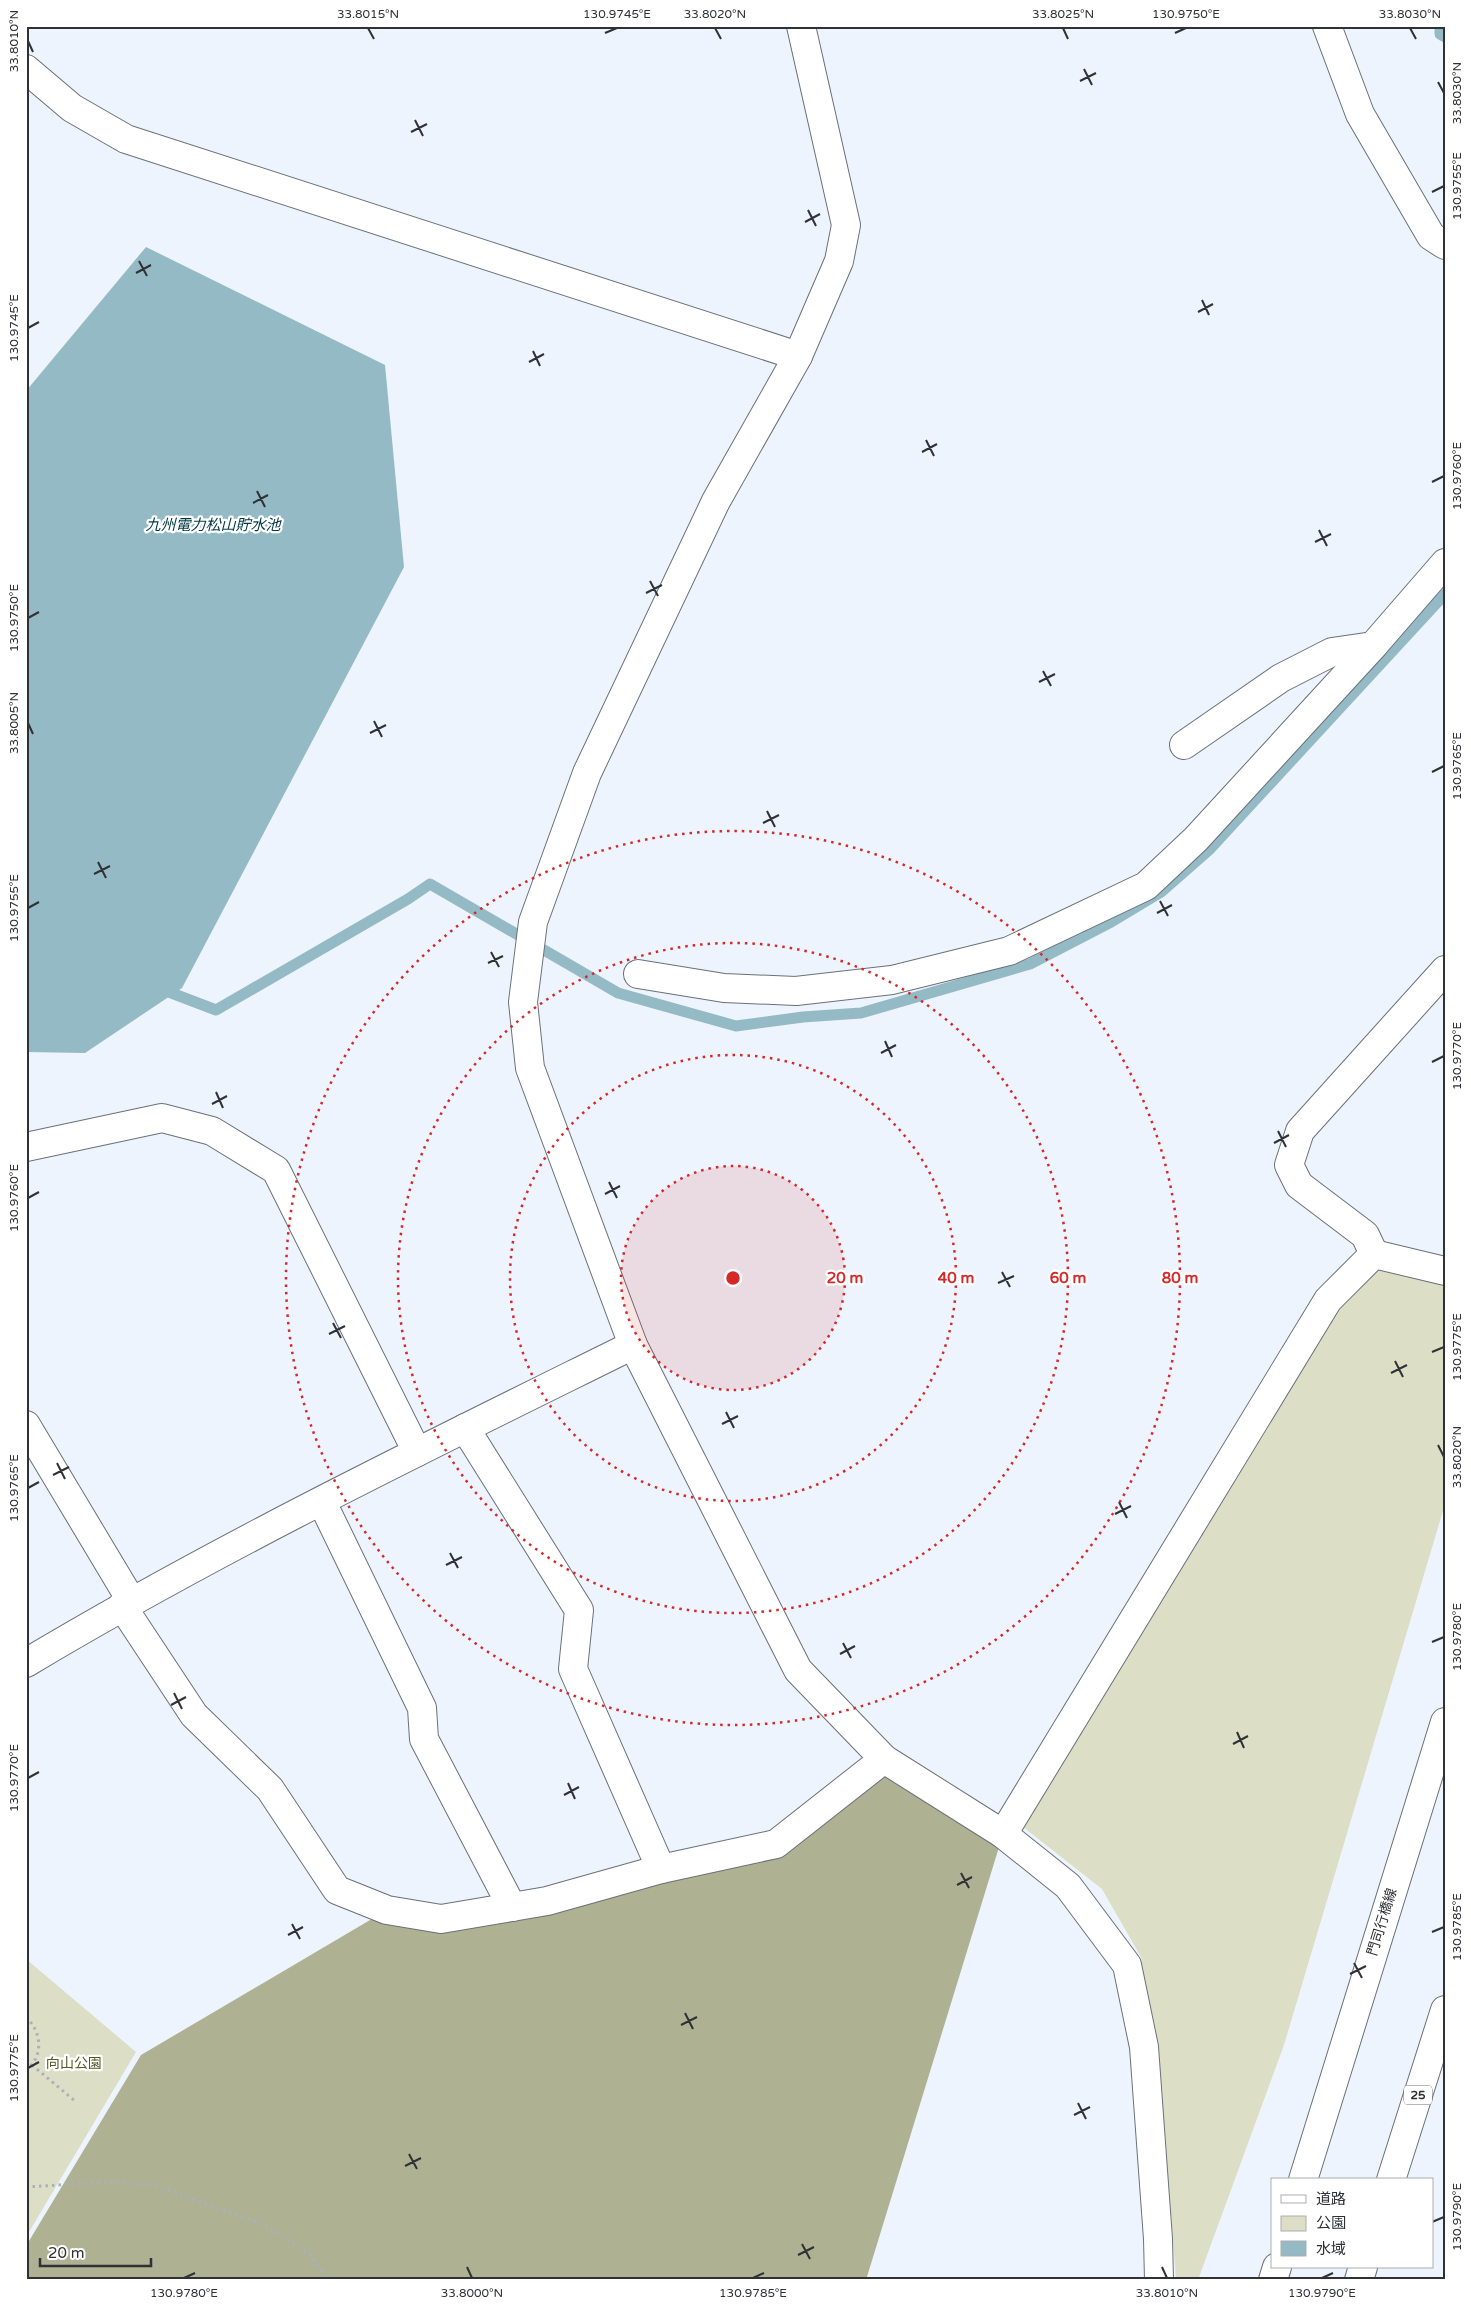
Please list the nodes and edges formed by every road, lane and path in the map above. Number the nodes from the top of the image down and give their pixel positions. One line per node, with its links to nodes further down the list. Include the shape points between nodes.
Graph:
1 (801, 26): 5 (street, via 846,225 839,261)
2 (1327, 26): 4 (street, via 1360,114 1430,236)
3 (26, 69): 5 (street, via 72,108 126,139)
4 (1445, 245)
5 (798, 356): 14 (street, via 716,501 587,773 533,922 523,1002 530,1068)
6 (1445, 563): 7 (street)
7 (1373, 646): 8 (street, via 1332,652 1289,674); 10 (street, via 1196,839 1146,886 1009,951 892,980 796,991 724,988)
8 (1184, 745)
9 (1445, 970): 12 (street, via 1300,1131 1289,1165 1299,1185 1365,1234)
10 (638, 974)
11 (26, 1147): 17 (street, via 162,1118 212,1131 276,1170)
12 (1374, 1254): 13 (street); 23 (street, via 1328,1300)
13 (1445, 1271)
14 (633, 1345): 16 (street); 22 (street, via 798,1670)
15 (26, 1425): 19 (street)
16 (465, 1428): 17 (street); 24 (street, via 579,1610 573,1669)
17 (417, 1452): 18 (street)
18 (322, 1502): 19 (street); 25 (street, via 422,1708 424,1739)
19 (127, 1604): 20 (street); 25 (street, via 194,1715 270,1789 337,1890 387,1910 441,1919)
20 (26, 1663)
21 (1445, 1722): 31 (street, 門司行橋線)
22 (884, 1759): 23 (street); 24 (street, via 776,1844)
23 (1003, 1834): 37 (street, via 1068,1886 1127,1965 1144,2047)
24 (661, 1869): 25 (street, via 547,1901)
25 (512, 1907)
26 (1445, 2010): 32 (street, 25)
27 (26, 2017): 28 (path, via 37,2033 39,2045)
28 (32, 2065): 29 (path); 30 (path)
29 (26, 2070)
30 (75, 2101)
31 (1304, 2178)
32 (1392, 2178)
33 (26, 2187): 36 (path, via 108,2182 155,2185 264,2225 310,2255)
34 (1277, 2268): 38 (street)
35 (1363, 2268): 39 (street)
36 (328, 2280)
37 (1159, 2280)
38 (1273, 2280)
39 (1359, 2280)

